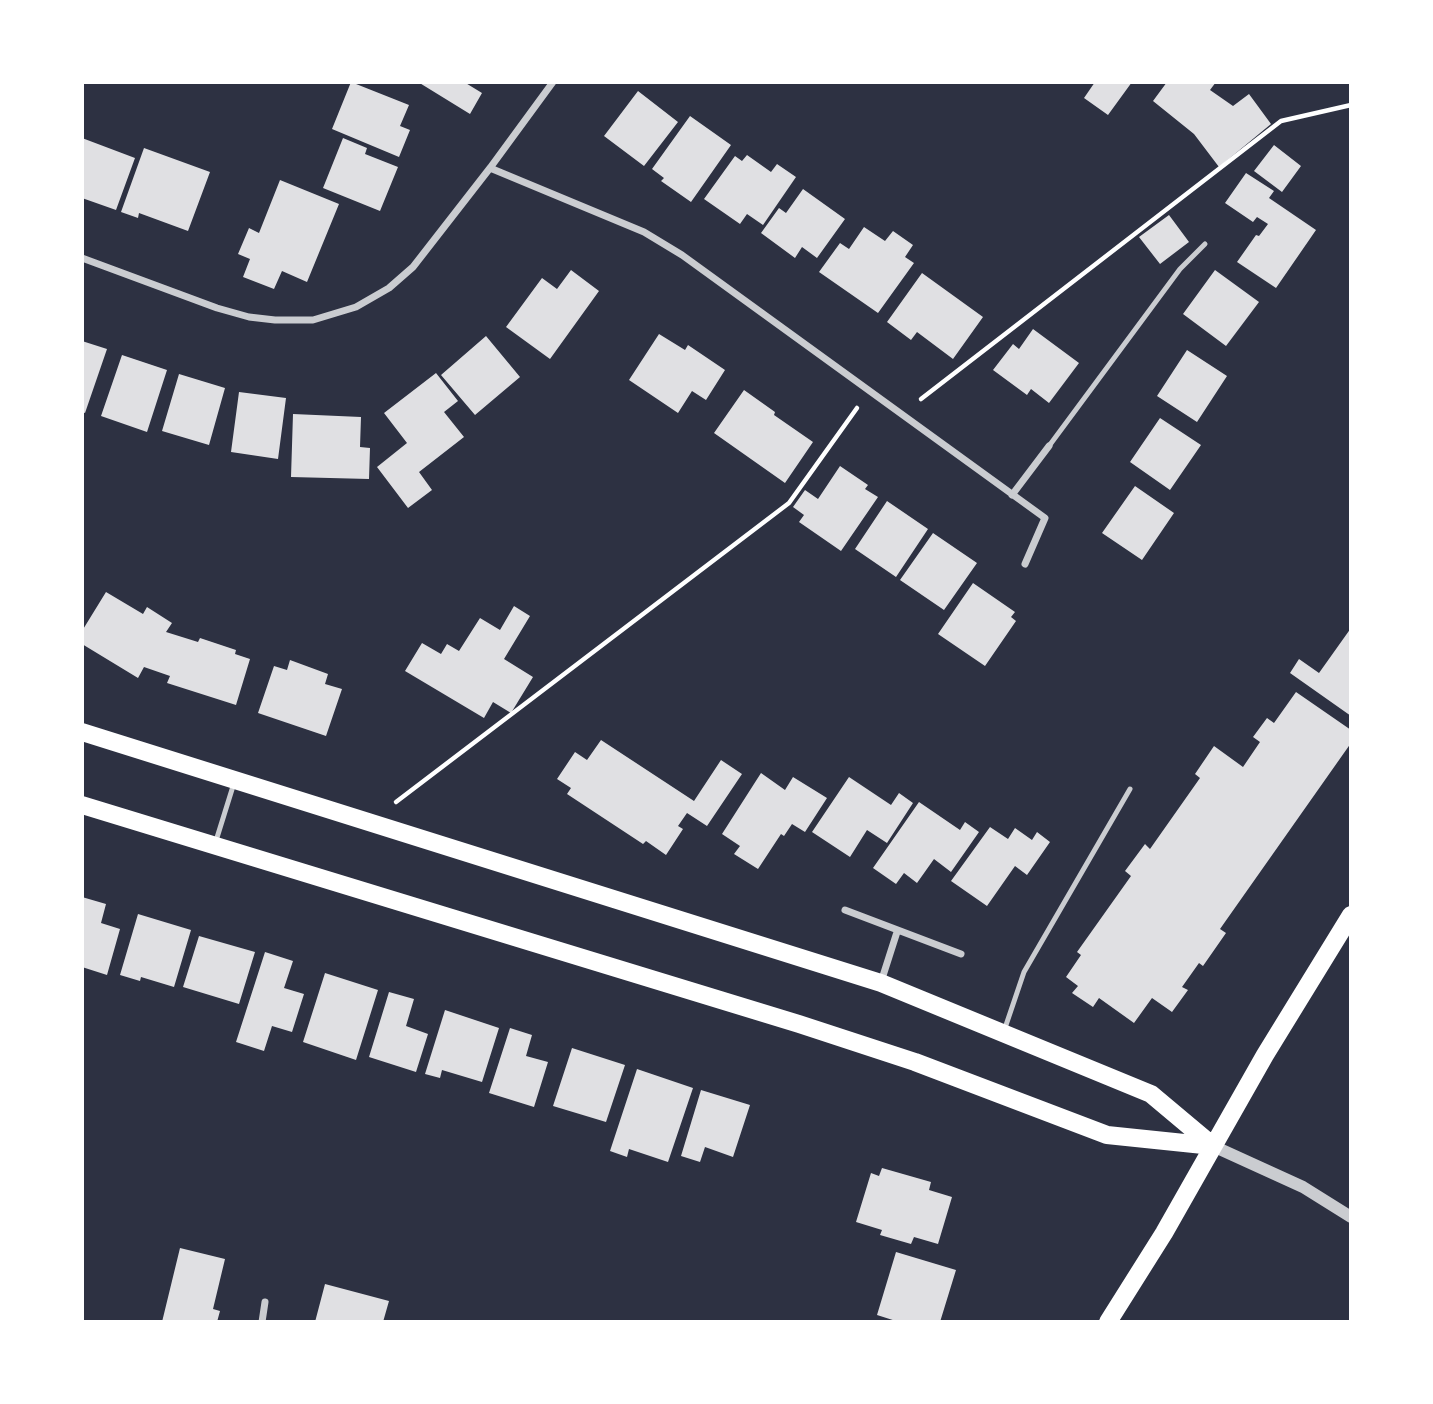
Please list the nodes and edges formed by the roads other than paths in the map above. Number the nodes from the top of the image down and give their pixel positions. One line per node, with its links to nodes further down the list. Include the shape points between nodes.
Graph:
1 (553, 82): 2 (street)
2 (490, 168): 4 (street, via 413,267 389,288 356,307 313,320 249,317); 6 (street, via 644,232 682,255)
3 (1205, 244): 5 (lane, via 1180,269)
4 (82, 258)
5 (1049, 446): 6 (street)
6 (1012, 495): 7 (street, via 1045,518)
7 (1025, 564)
8 (82, 732): 9 (main road)
9 (235, 780): 12 (lane); 17 (main road)
10 (1130, 789): 18 (lane, via 1024,972)
11 (82, 805): 12 (main road)
12 (215, 846): 19 (main road, via 799,1024 915,1062 1107,1135)
13 (845, 910): 15 (street)
14 (1351, 915): 19 (main road)
15 (897, 932): 16 (street); 17 (street)
16 (961, 954)
17 (881, 983): 18 (main road)
18 (1004, 1032): 19 (main road, via 1152,1094)
19 (1213, 1146): 20 (street, via 1303,1187); 23 (main road)
20 (1351, 1217)
21 (265, 1302): 22 (street)
22 (262, 1322)
23 (1108, 1322)

